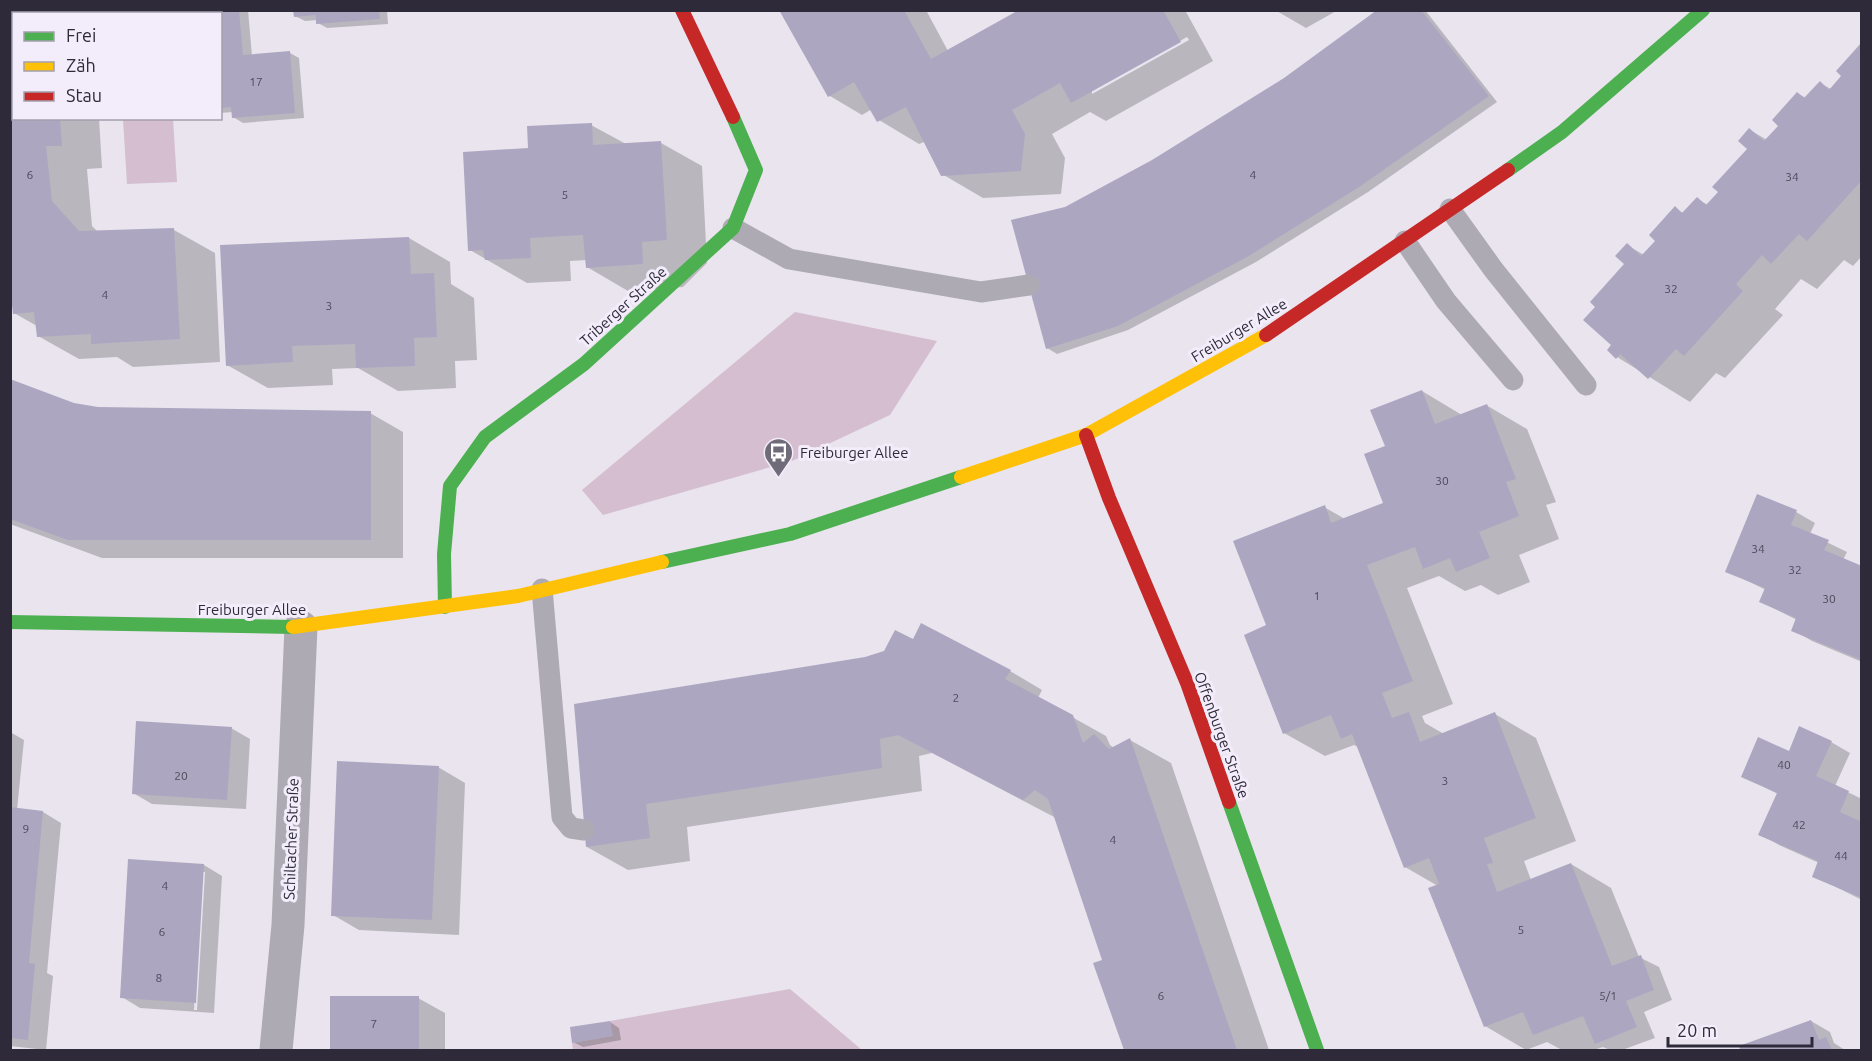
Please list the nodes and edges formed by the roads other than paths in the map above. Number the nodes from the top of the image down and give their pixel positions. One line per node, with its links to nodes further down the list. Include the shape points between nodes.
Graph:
1 (682, 10): 4 (street, Triberger Straße, via 756,170)
2 (1703, 10): 3 (street, Freiburger Allee, via 1562,132)
3 (1450, 209): 5 (street, Freiburger Allee); 8 (lane)
4 (733, 228): 6 (lane, via 789,259 981,292); 11 (street, Triberger Straße, via 584,364 485,437 450,486)
5 (1406, 241): 7 (lane, via 1446,301); 9 (street, Freiburger Allee, via 1258,341)
6 (1029, 285)
7 (1513, 380)
8 (1586, 384)
9 (1086, 435): 10 (street, Freiburger Allee, via 790,534); 16 (street, Offenburger Straße, via 1187,683)
10 (542, 589): 11 (street, Freiburger Allee); 14 (lane, via 562,817 571,828)
11 (444, 606): 13 (street, Freiburger Allee)
12 (10, 622): 13 (street, Freiburger Allee)
13 (301, 627): 15 (street, Schiltacher Straße, via 288,925)
14 (584, 830)
15 (276, 1050)
16 (1317, 1050)

